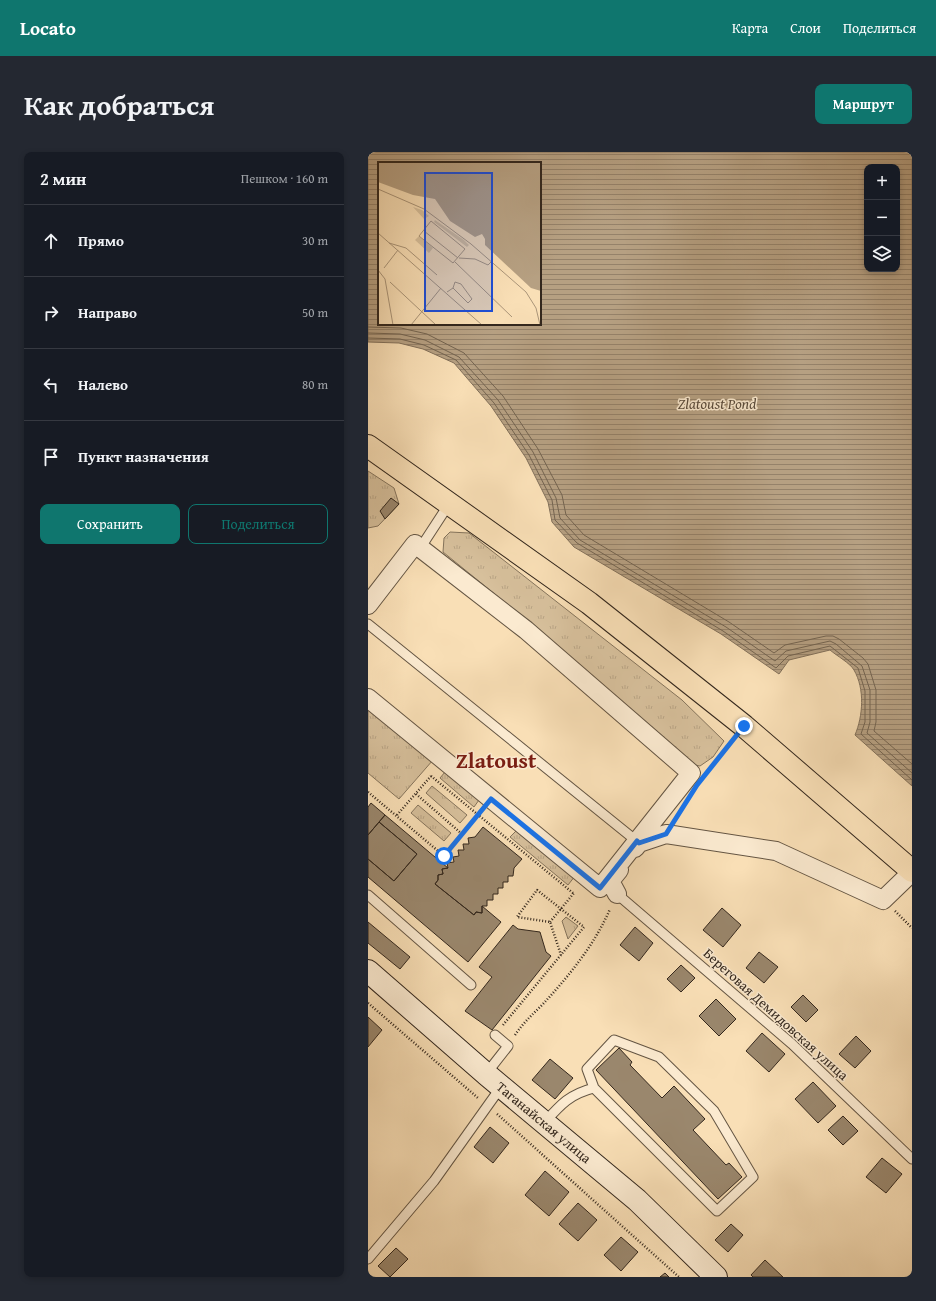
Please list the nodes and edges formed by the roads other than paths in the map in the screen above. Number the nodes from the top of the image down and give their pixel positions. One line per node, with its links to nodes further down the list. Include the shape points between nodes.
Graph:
1 (368, 446): 2 (main road)
2 (450, 503): 3 (lane); 9 (main road, via 589,603 744,726)
3 (420, 548): 4 (street, via 415,544); 5 (lane); 8 (street, via 526,630 691,773)
4 (368, 604)
5 (368, 615)
6 (368, 624): 8 (lane)
7 (368, 698): 8 (street, via 600,888)
8 (638, 842): 9 (street, via 666,834 776,851 883,900); 10 (street, via 610,881)
9 (912, 872)
10 (617, 894): 18 (lane, Береговая Демидовская улица, via 792,1044)
11 (368, 895): 13 (lane)
12 (368, 971): 15 (main road, Таганайская улица)
13 (471, 985)
14 (495, 1035): 15 (lane, via 508,1046)
15 (493, 1080): 17 (main road, Таганайская улица); 19 (lane, via 488,1106 434,1180)
16 (594, 1088): 16 (lane, via 717,1211 753,1177 714,1111 659,1058 614,1040 587,1069); 17 (lane, via 577,1092 558,1107)
17 (544, 1123): 20 (main road, Таганайская улица, via 637,1200)
18 (912, 1159)
19 (368, 1259)
20 (716, 1277)

